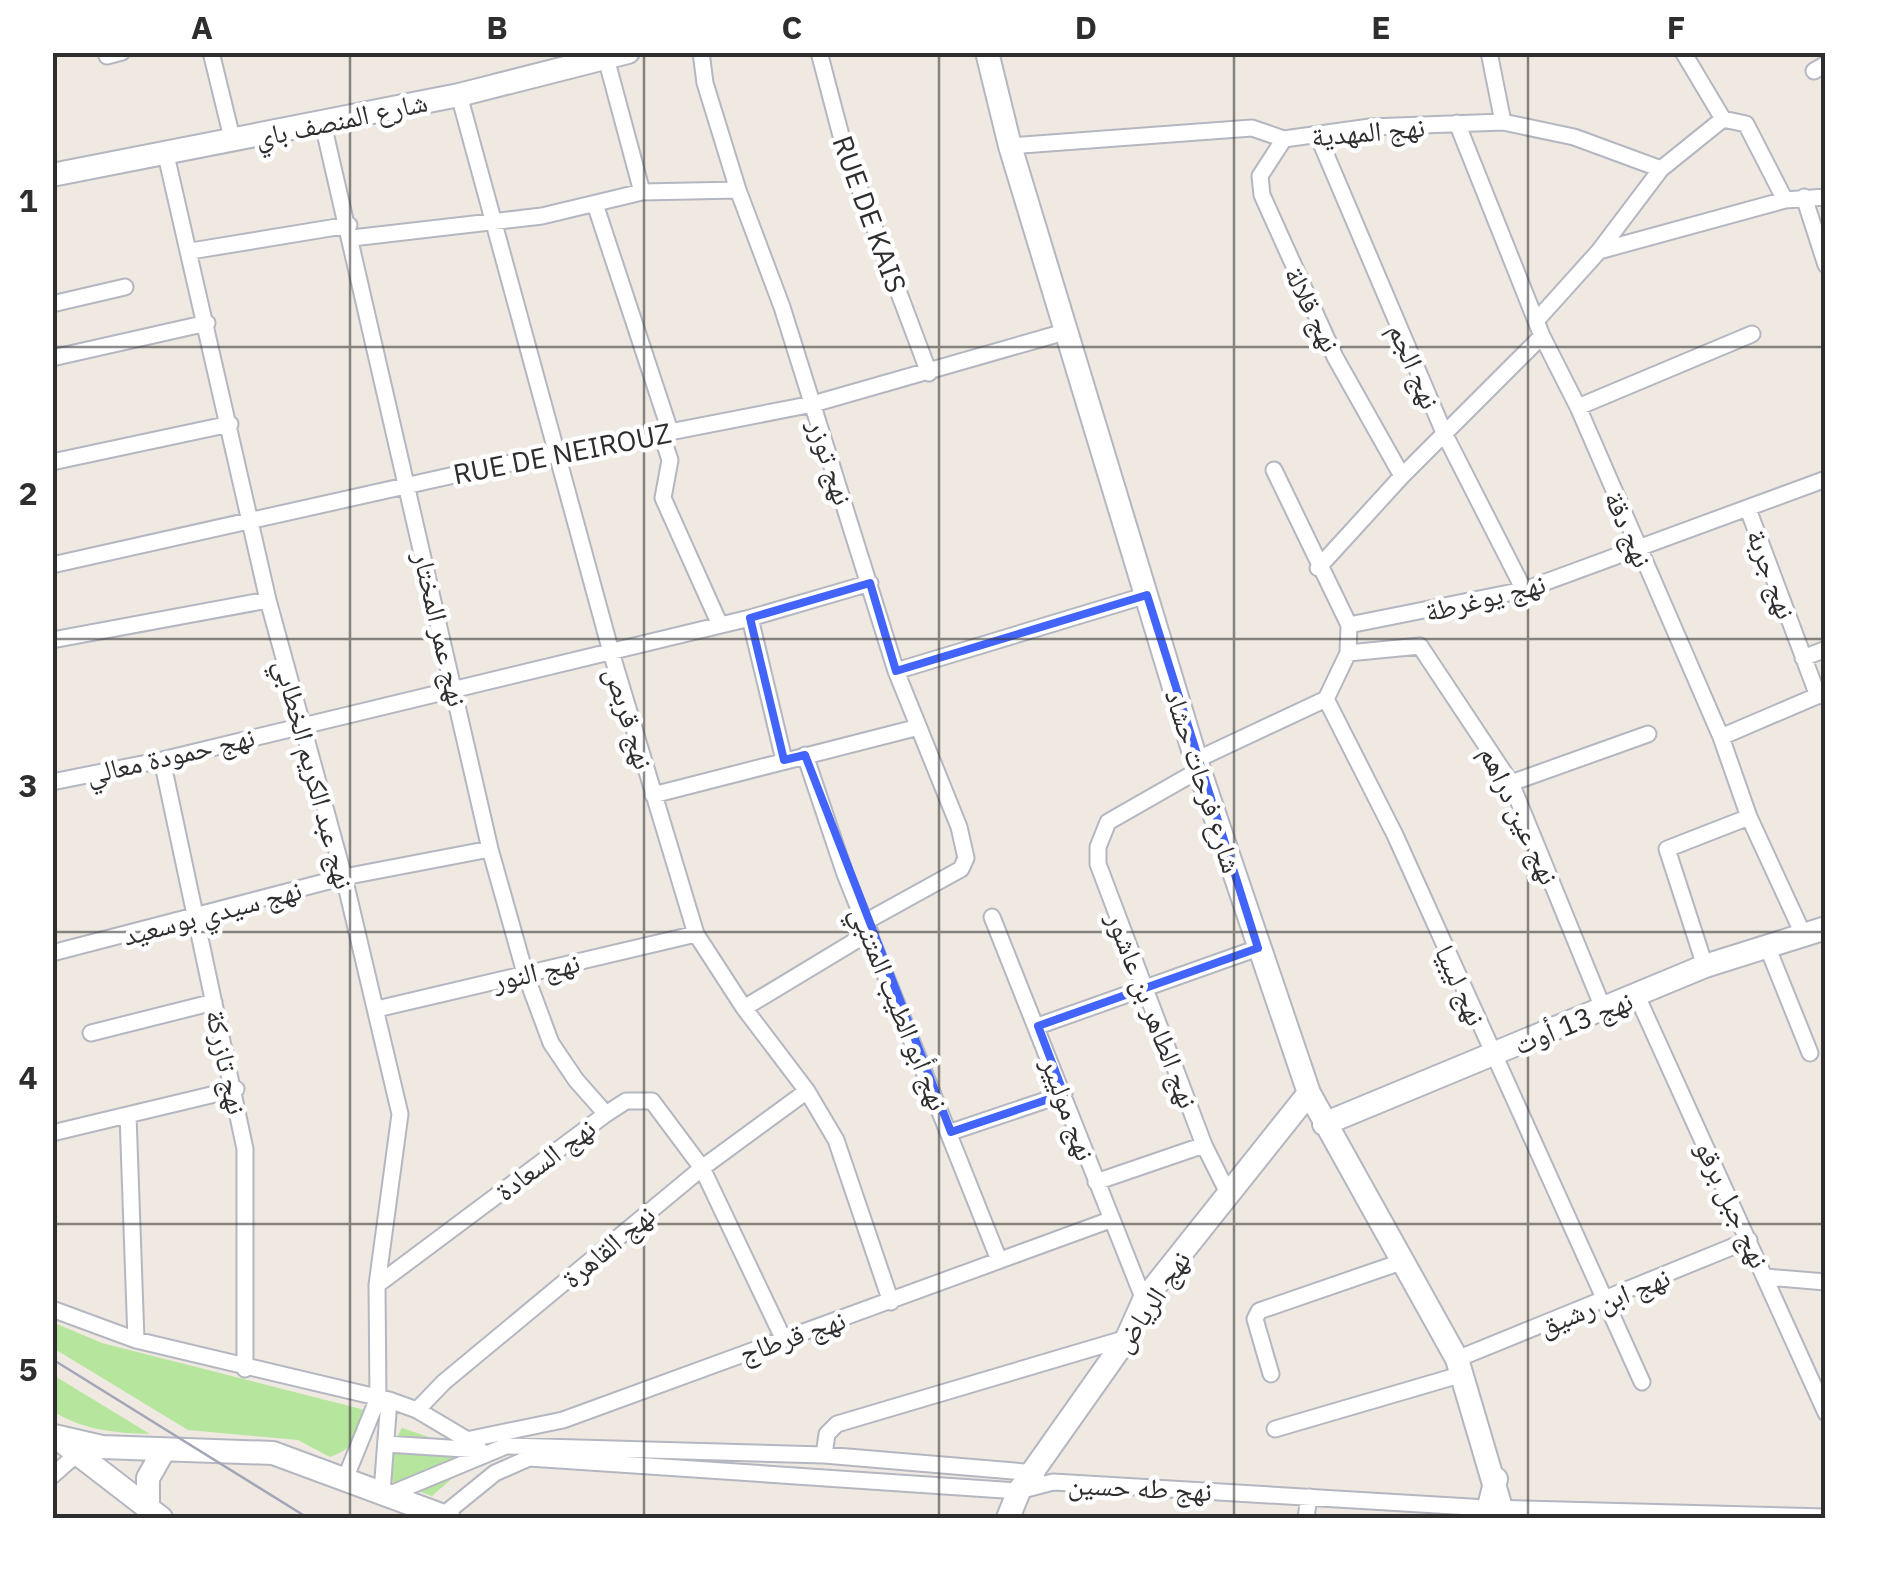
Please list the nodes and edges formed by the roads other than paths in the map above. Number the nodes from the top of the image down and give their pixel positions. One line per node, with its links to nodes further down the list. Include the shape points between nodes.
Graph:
1 (211, 52): 15 (street)
2 (701, 52): 20 (street, نهج توزر)
3 (819, 52): 38 (street, RUE DE KAIS, via 844,147)
4 (986, 52): 16 (street, شارع فرحات حشاد)
5 (1489, 52): 10 (street)
6 (1683, 52): 9 (street)
7 (617, 55): 8 (street, شارع المنصف باي); 21 (street)
8 (459, 95): 12 (street, شارع المنصف باي); 26 (street, نهج قربص)
9 (1723, 118): 18 (street); 24 (street, via 1746,124)
10 (1504, 122): 11 (street, نهج المهدية); 18 (street, نهج المهدية, via 1574,137)
11 (1457, 123): 13 (street, نهج المهدية); 34 (street, نهج دقة)
12 (323, 124): 15 (street, شارع المنصف باي); 27 (street, نهج عمر المختار)
13 (1318, 136): 14 (street, نهج المهدية); 43 (street, نهج الجم)
14 (1284, 138): 16 (street, نهج المهدية, via 1252,128); 47 (street, نهج قلالة, via 1260,176 1262,195 1335,357)
15 (233, 142): 17 (street, شارع المنصف باي)
16 (1010, 146): 35 (street, شارع فرحات حشاد)
17 (166, 155): 19 (street, شارع المنصف باي); 28 (street, نهج عبد الكريم الخطابي)
18 (1661, 169): 29 (street)
19 (52, 175)
20 (738, 190): 21 (street); 39 (street, نهج توزر)
21 (642, 192): 25 (street)
22 (1804, 197): 23 (street); 24 (street); 30 (street)
23 (1826, 197)
24 (1784, 200): 29 (street)
25 (595, 204): 26 (street); 42 (street)
26 (496, 220): 27 (street); 44 (street, نهج قربص)
27 (350, 231): 28 (street); 49 (street, نهج عمر المختار)
28 (191, 251): 33 (street, نهج عبد الكريم الخطابي)
29 (1599, 251): 34 (street)
30 (1826, 265)
31 (125, 287): 32 (street)
32 (52, 304)
33 (208, 322): 37 (street); 41 (street, نهج عبد الكريم الخطابي)
34 (1539, 329): 40 (street, نهج دقة); 43 (street)
35 (1068, 331): 38 (street, RUE DE NEIROUZ); 57 (street, شارع فرحات حشاد)
36 (1752, 334): 40 (street)
37 (52, 358)
38 (929, 374): 39 (street, RUE DE NEIROUZ)
39 (813, 404): 42 (street, RUE DE NEIROUZ); 55 (street, نهج توزر)
40 (1578, 407): 52 (street, نهج دقة)
41 (230, 424): 45 (street); 51 (street, نهج عبد الكريم الخطابي)
42 (666, 432): 44 (street, RUE DE NEIROUZ); 61 (street, via 670,460 663,498)
43 (1444, 435): 47 (street); 56 (street, نهج الجم)
44 (560, 456): 49 (street, RUE DE NEIROUZ); 66 (street, نهج قربص)
45 (52, 462)
46 (1274, 470): 54 (street)
47 (1402, 476): 54 (street)
48 (1826, 479): 50 (street, نهج يوغرطة)
49 (407, 485): 51 (street, RUE DE NEIROUZ); 70 (street, نهج عمر المختار)
50 (1748, 509): 52 (street, نهج يوغرطة); 68 (street, نهج جربة)
51 (249, 520): 53 (street, RUE DE NEIROUZ); 58 (street, نهج عبد الكريم الخطابي)
52 (1635, 547): 56 (street, نهج يوغرطة); 76 (street, نهج دقة)
53 (52, 565)
54 (1318, 568): 62 (street)
55 (870, 583): 59 (street, نهج حمودة معالي); 69 (street, نهج توزر)
56 (1524, 590): 60 (street, نهج يوغرطة)
57 (1147, 595): 69 (street); 80 (street, شارع فرحات حشاد)
58 (268, 600): 63 (street); 73 (street, نهج عبد الكريم الخطابي)
59 (750, 618): 61 (street, نهج حمودة معالي); 79 (street)
60 (1401, 618): 62 (street, نهج يوغرطة); 64 (street, نهج عين دراهم)
61 (720, 625): 66 (street, نهج حمودة معالي)
62 (1349, 626): 67 (street)
63 (52, 640)
64 (1420, 646): 67 (street); 82 (street, نهج عين دراهم)
65 (1826, 649): 68 (street)
66 (611, 652): 70 (street, نهج حمودة معالي); 83 (street, نهج قربص)
67 (1348, 653): 72 (street)
68 (1803, 658): 71 (street, نهج جربة)
69 (896, 671): 74 (street, نهج توزر)
70 (456, 687): 73 (street, نهج حمودة معالي); 85 (street, نهج عمر المختار)
71 (1822, 694): 76 (street)
72 (1326, 699): 80 (street); 106 (street, نهج ليبيا, via 1395,835)
73 (300, 725): 78 (street, نهج حمودة معالي); 86 (street, نهج عبد الكريم الخطابي)
74 (916, 728): 77 (street); 89 (street, نهج توزر, via 966,858 962,869)
75 (1648, 734): 82 (street)
76 (1721, 738): 84 (street, نهج دقة)
77 (804, 755): 79 (street); 89 (street, نهج أبو الطيب المتنبي)
78 (162, 760): 81 (street, نهج حمودة معالي); 87 (street, نهج تازركة)
79 (784, 760): 83 (street)
80 (1198, 765): 93 (street, شارع فرحات حشاد); 97 (street, نهج الطاهر بن عاشور, via 1108,822 1098,847 1098,864)
81 (52, 782)
82 (1511, 783): 102 (street, نهج عين دراهم)
83 (653, 795): 91 (street, نهج قربص)
84 (1748, 817): 90 (street, نهج دقة); 95 (street, via 1667,850)
85 (490, 849): 86 (street, نهج سيدي بوسعيد); 96 (street, نهج عمر المختار)
86 (344, 876): 87 (street, نهج سيدي بوسعيد); 100 (street, نهج عبد الكريم الخطابي)
87 (195, 917): 94 (street, نهج سيدي بوسعيد); 99 (street, نهج تازركة)
88 (992, 918): 103 (street, نهج موليير)
89 (867, 927): 101 (street); 114 (street, نهج أبو الطيب المتنبي)
90 (1814, 931): 92 (street, نهج 13 أوت)
91 (696, 934): 96 (street, نهج النور); 101 (street, نهج قربص)
92 (1767, 946): 95 (street, نهج 13 أوت); 105 (street)
93 (1258, 948): 97 (street); 109 (street, شارع فرحات حشاد)
94 (52, 953)
95 (1705, 966): 98 (street, نهج 13 أوت)
96 (525, 974): 100 (street, نهج النور); 111 (street, نهج عمر المختار, via 552,1042)
97 (1145, 988): 103 (street); 116 (street, نهج الطاهر بن عاشور)
98 (1637, 996): 102 (street, نهج 13 أوت); 121 (street, نهج جبل برقو)
99 (214, 1002): 104 (street); 107 (street, نهج تازركة)
100 (376, 1008): 126 (street, نهج عبد الكريم الخطابي, via 400,1114)
101 (744, 1008): 108 (street, نهج قربص)
102 (1603, 1008): 106 (street, نهج 13 أوت)
103 (1038, 1026): 110 (street, نهج موليير)
104 (91, 1033)
105 (1810, 1053)
106 (1492, 1056): 113 (street, نهج 13 أوت); 129 (street, نهج ليبيا)
107 (236, 1089): 112 (street); 135 (street, نهج تازركة, via 248,1216)
108 (807, 1091): 117 (street, نهج القاهرة); 128 (street, نهج قربص, via 836,1140)
109 (1309, 1093): 113 (street, شارع فرحات حشاد); 119 (street, نهج الرياض)
110 (1064, 1094): 114 (street); 118 (street, نهج موليير)
111 (606, 1114): 117 (street, نهج السعادة, via 626,1102 652,1101); 126 (street, نهج السعادة)
112 (128, 1115): 115 (street); 133 (street)
113 (1324, 1124): 123 (street, شارع فرحات حشاد)
114 (952, 1132): 122 (street, نهج أبو الطيب المتنبي)
115 (52, 1133)
116 (1204, 1144): 118 (street); 119 (street, نهج الطاهر بن عاشور)
117 (702, 1168): 131 (street); 139 (street, نهج القاهرة)
118 (1096, 1182): 120 (street, نهج موليير)
119 (1229, 1195): 127 (street, نهج الرياض)
120 (1110, 1220): 122 (street, نهج قرطاج); 127 (street, نهج موليير)
121 (1749, 1240): 124 (street, نهج جبل برقو); 129 (street, نهج ابن رشيق)
122 (999, 1260): 128 (street, نهج قرطاج)
123 (1401, 1262): 134 (street, شارع فرحات حشاد); 136 (street, via 1258,1312)
124 (1766, 1277): 125 (street); 140 (street, نهج جبل برقو)
125 (1826, 1282)
126 (377, 1284): 138 (street, نهج عبد الكريم الخطابي)
127 (1144, 1300): 132 (street, نهج الرياض)
128 (890, 1302): 131 (street, نهج قرطاج)
129 (1605, 1302): 134 (street, نهج ابن رشيق); 137 (street, نهج ليبيا)
130 (52, 1309): 133 (street)
131 (783, 1338): 144 (street, نهج قرطاج)
132 (1127, 1338): 148 (street, via 837,1424 827,1434); 151 (street, نهج الرياض)
133 (136, 1340): 135 (street)
134 (1460, 1367): 141 (street, نهج ابن رشيق); 156 (street, شارع فرحات حشاد, via 1496,1480)
135 (245, 1369): 138 (street)
136 (1271, 1374)
137 (1642, 1382)
138 (383, 1399): 139 (street); 143 (street, نهج عبد الكريم الخطابي); 152 (street)
139 (417, 1410): 144 (street)
140 (1826, 1413)
141 (1275, 1428)
142 (54, 1436): 145 (street, via 102,1448); 147 (street)
143 (386, 1444): 144 (street); 154 (street, نهج عبد الكريم الخطابي)
144 (479, 1448): 146 (street); 149 (street); 154 (street)
145 (164, 1450): 152 (street, via 273,1453); 157 (street, via 148,1478)
146 (529, 1452): 148 (street, نهج طه حسين); 149 (street); 153 (street)
147 (78, 1453): 150 (street); 157 (street)
148 (824, 1455): 151 (street, نهج طه حسين)
149 (495, 1472): 159 (street)
150 (52, 1476)
151 (1044, 1476): 153 (street, نهج الرياض); 155 (street, نهج طه حسين)
152 (345, 1478): 154 (street)
153 (1019, 1491): 161 (street, نهج الرياض)
154 (385, 1494): 159 (street)
155 (1309, 1497): 156 (street, نهج طه حسين); 162 (street)
156 (1496, 1513): 160 (street, نهج طه حسين)
157 (148, 1514)
158 (1826, 1516): 160 (street, نهج طه حسين)
159 (446, 1517)
160 (1742, 1517)
161 (1008, 1518)
162 (1306, 1518)

